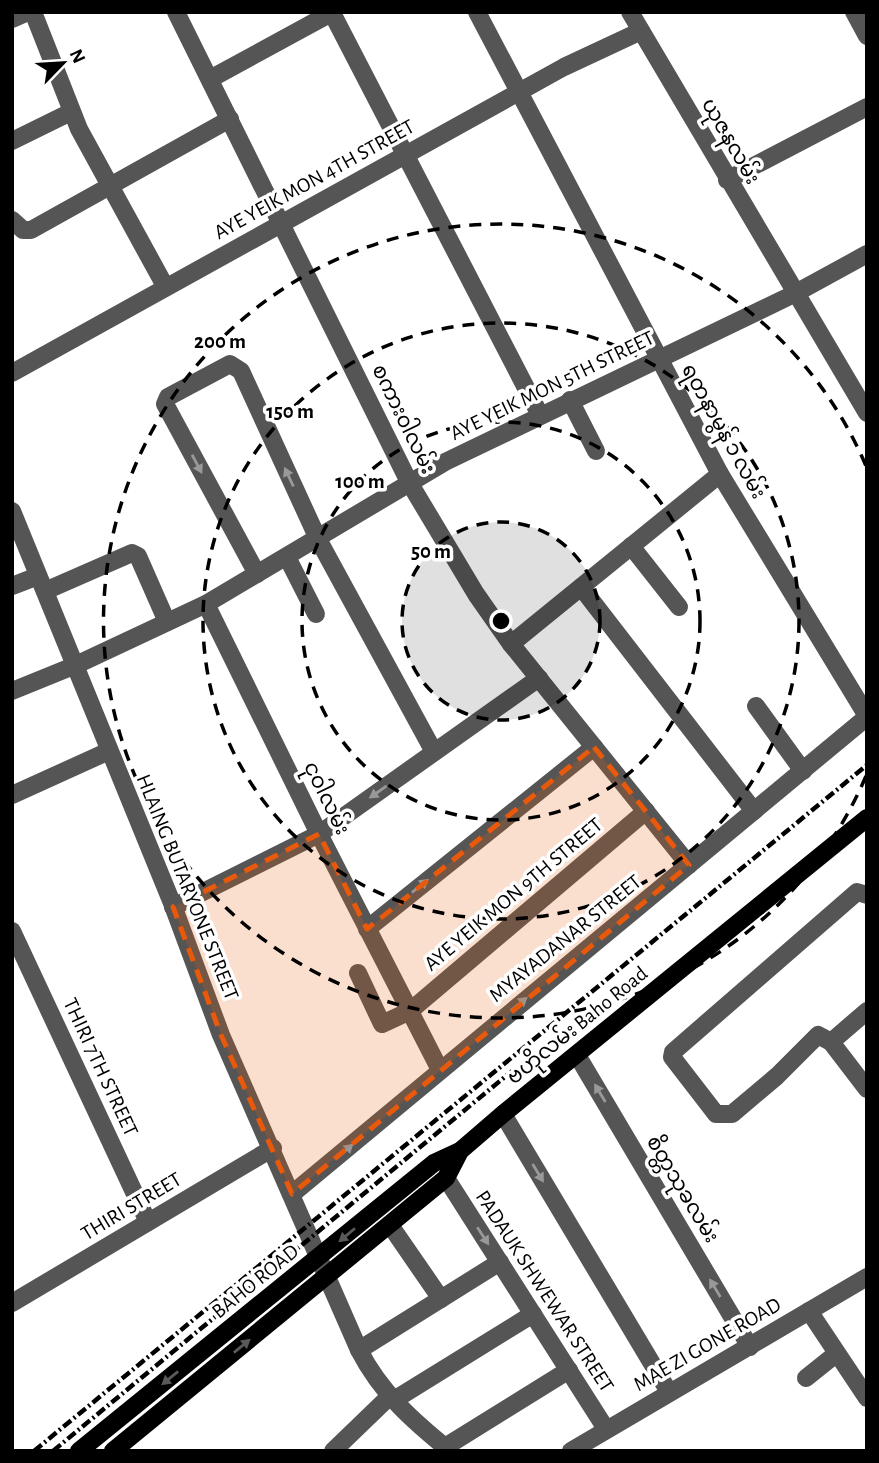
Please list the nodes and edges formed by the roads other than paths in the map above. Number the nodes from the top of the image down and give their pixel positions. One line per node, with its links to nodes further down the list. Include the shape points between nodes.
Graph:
1 (30, 12): 7 (street); 13 (street)
2 (176, 12): 10 (street, စကား၀ါလမ်း)
3 (477, 12): 11 (street, ရတနာမွန် ၁ လမ်း)
4 (630, 12): 8 (street, ယုဇနလမ်း)
5 (854, 12): 9 (street)
6 (332, 13): 10 (street); 16 (street)
7 (12, 19)
8 (641, 31): 11 (street, AYE YEIK MON 4TH STREET); 17 (street, ယုဇနလမ်း)
9 (867, 36)
10 (210, 79): 14 (street, စကား၀ါလမ်း)
11 (518, 93): 16 (street, AYE YEIK MON 4TH STREET); 24 (street, ရတနာမွန် ၁ လမ်း)
12 (867, 107): 17 (street)
13 (71, 112): 15 (street); 18 (street)
14 (230, 119): 18 (street); 20 (street, စကား၀ါလမ်း)
15 (12, 141)
16 (403, 156): 20 (street, AYE YEIK MON 4TH STREET); 28 (street)
17 (727, 180): 23 (street, ယုဇနလမ်း)
18 (108, 187): 19 (street, via 31,230 23,230); 22 (street)
19 (12, 220)
20 (282, 222): 22 (street, AYE YEIK MON 4TH STREET); 31 (street, စကား၀ါလမ်း)
21 (867, 254): 23 (street, AYE YEIK MON 5TH STREET)
22 (164, 286): 25 (street, AYE YEIK MON 4TH STREET)
23 (794, 294): 24 (street, AYE YEIK MON 5TH STREET); 27 (street, ယုဇနလမ်း)
24 (658, 358): 26 (street, AYE YEIK MON 5TH STREET); 30 (street, ရတနာမွန် ၁ လမ်း)
25 (12, 373)
26 (570, 400): 28 (street, AYE YEIK MON 5TH STREET); 29 (street)
27 (867, 413)
28 (540, 415): 31 (street, AYE YEIK MON 5TH STREET)
29 (596, 451)
30 (720, 474): 34 (street); 49 (street, ရတနာမွန် ၁ လမ်း)
31 (409, 482): 33 (street, AYE YEIK MON 5TH STREET); 44 (street, စကား၀ါလမ်း)
32 (12, 510): 37 (street, HLAING BUTARYONE STREET)
33 (318, 539): 35 (street, AYE YEIK MON 5TH STREET); 36 (street, one-way to 36, via 241,371 230,364 168,397 165,404); 52 (street)
34 (631, 546): 39 (street); 41 (street)
35 (287, 557): 36 (street, AYE YEIK MON 5TH STREET); 42 (street)
36 (257, 574): 40 (street, AYE YEIK MON 5TH STREET)
37 (42, 583): 38 (street); 43 (street, via 132,553 138,556); 45 (street, HLAING BUTARYONE STREET)
38 (12, 586)
39 (581, 586): 44 (street); 56 (street)
40 (206, 604): 43 (street, AYE YEIK MON 5TH STREET); 58 (street, ငုဝါလမ်း)
41 (680, 607)
42 (316, 614)
43 (167, 622): 45 (street, AYE YEIK MON 5TH STREET)
44 (511, 644): 46 (street, စကား၀ါလမ်း)
45 (76, 665): 47 (street, AYE YEIK MON 5TH STREET); 51 (street, HLAING BUTARYONE STREET)
46 (539, 678): 50 (street, စကား၀ါလမ်း); 52 (street)
47 (12, 691)
48 (756, 706): 53 (street)
49 (867, 717): 53 (street, MYAYADANAR STREET)
50 (594, 747): 55 (street, စကား၀ါလမ်း); 62 (street, one-way to 50)
51 (109, 751): 54 (street); 61 (street, HLAING BUTARYONE STREET)
52 (434, 752): 58 (street, one-way to 58)
53 (803, 771): 56 (street, MYAYADANAR STREET)
54 (12, 795)
55 (646, 811): 59 (street, စကား၀ါလမ်း); 65 (street, AYE YEIK MON 9TH STREET)
56 (754, 811): 59 (street, MYAYADANAR STREET)
57 (867, 818): 68 (main road, ဗဟိုလမ်း Baho Road)
58 (319, 834): 61 (street); 62 (street, ငုဝါလမ်း)
59 (689, 865): 69 (street, MYAYADANAR STREET, one-way to 59)
60 (867, 895): 67 (street, via 857,892 671,1057 716,1114 732,1114 818,1035)
61 (173, 906): 72 (street, HLAING BUTARYONE STREET, via 221,1035)
62 (367, 929): 65 (street, ငုဝါလမ်း)
63 (12, 931): 76 (street, THIRI 7TH STREET)
64 (358, 973): 65 (street, via 382,1024)
65 (410, 1011): 69 (street, ငုဝါလမ်း)
66 (867, 1011): 67 (street)
67 (831, 1042): 70 (street)
68 (577, 1055): 71 (main road, ဗဟိုလမ်း Baho Road); 86 (street, စိတ္တသုခလမ်း, one-way to 68)
69 (440, 1070): 75 (street, MYAYADANAR STREET, one-way to 69)
70 (867, 1089)
71 (503, 1114): 73 (main road, ဗဟိုလမ်း Baho Road); 91 (street, one-way to 91)
72 (273, 1148): 75 (street, HLAING BUTARYONE STREET); 76 (street, THIRI STREET)
73 (460, 1151): 74 (main road, ဗဟိုလမ်း Baho Road); 78 (main road, BAHO ROAD, one-way to 78, via 434,1163)
74 (446, 1178): 77 (main road, ဗဟိုလမ်း Baho Road); 79 (street, PADAUK SHWEWAR STREET, one-way to 79)
75 (292, 1194): 78 (street, HLAING BUTARYONE STREET)
76 (148, 1222): 83 (street, THIRI STREET)
77 (390, 1225): 80 (main road, ဗဟိုလမ်း Baho Road); 82 (street)
78 (319, 1258): 80 (street, HLAING BUTARYONE STREET); 97 (main road, BAHO ROAD, one-way to 97)
79 (500, 1262): 82 (street); 85 (street, PADAUK SHWEWAR STREET)
80 (327, 1277): 87 (street, HLAING BUTARYONE STREET); 98 (main road, ဗဟိုလမ်း Baho Road, one-way to 80)
81 (867, 1277): 84 (street, MAE ZI GONE ROAD)
82 (441, 1299): 87 (street)
83 (12, 1303)
84 (809, 1311): 86 (street, MAE ZI GONE ROAD); 88 (street)
85 (533, 1314): 89 (street, PADAUK SHWEWAR STREET); 92 (street)
86 (750, 1347): 91 (street, MAE ZI GONE ROAD)
87 (359, 1350): 92 (street, HLAING BUTARYONE STREET, via 375,1380)
88 (836, 1354): 90 (street); 93 (street)
89 (569, 1370): 94 (street, PADAUK SHWEWAR STREET); 95 (street)
90 (806, 1378)
91 (669, 1392): 94 (street, MAE ZI GONE ROAD)
92 (392, 1398): 95 (street, HLAING BUTARYONE STREET); 96 (street)
93 (867, 1398)
94 (606, 1429): 99 (street, MAE ZI GONE ROAD)
95 (447, 1449)
96 (337, 1450)
97 (79, 1451)
98 (113, 1451)
99 (571, 1451)

